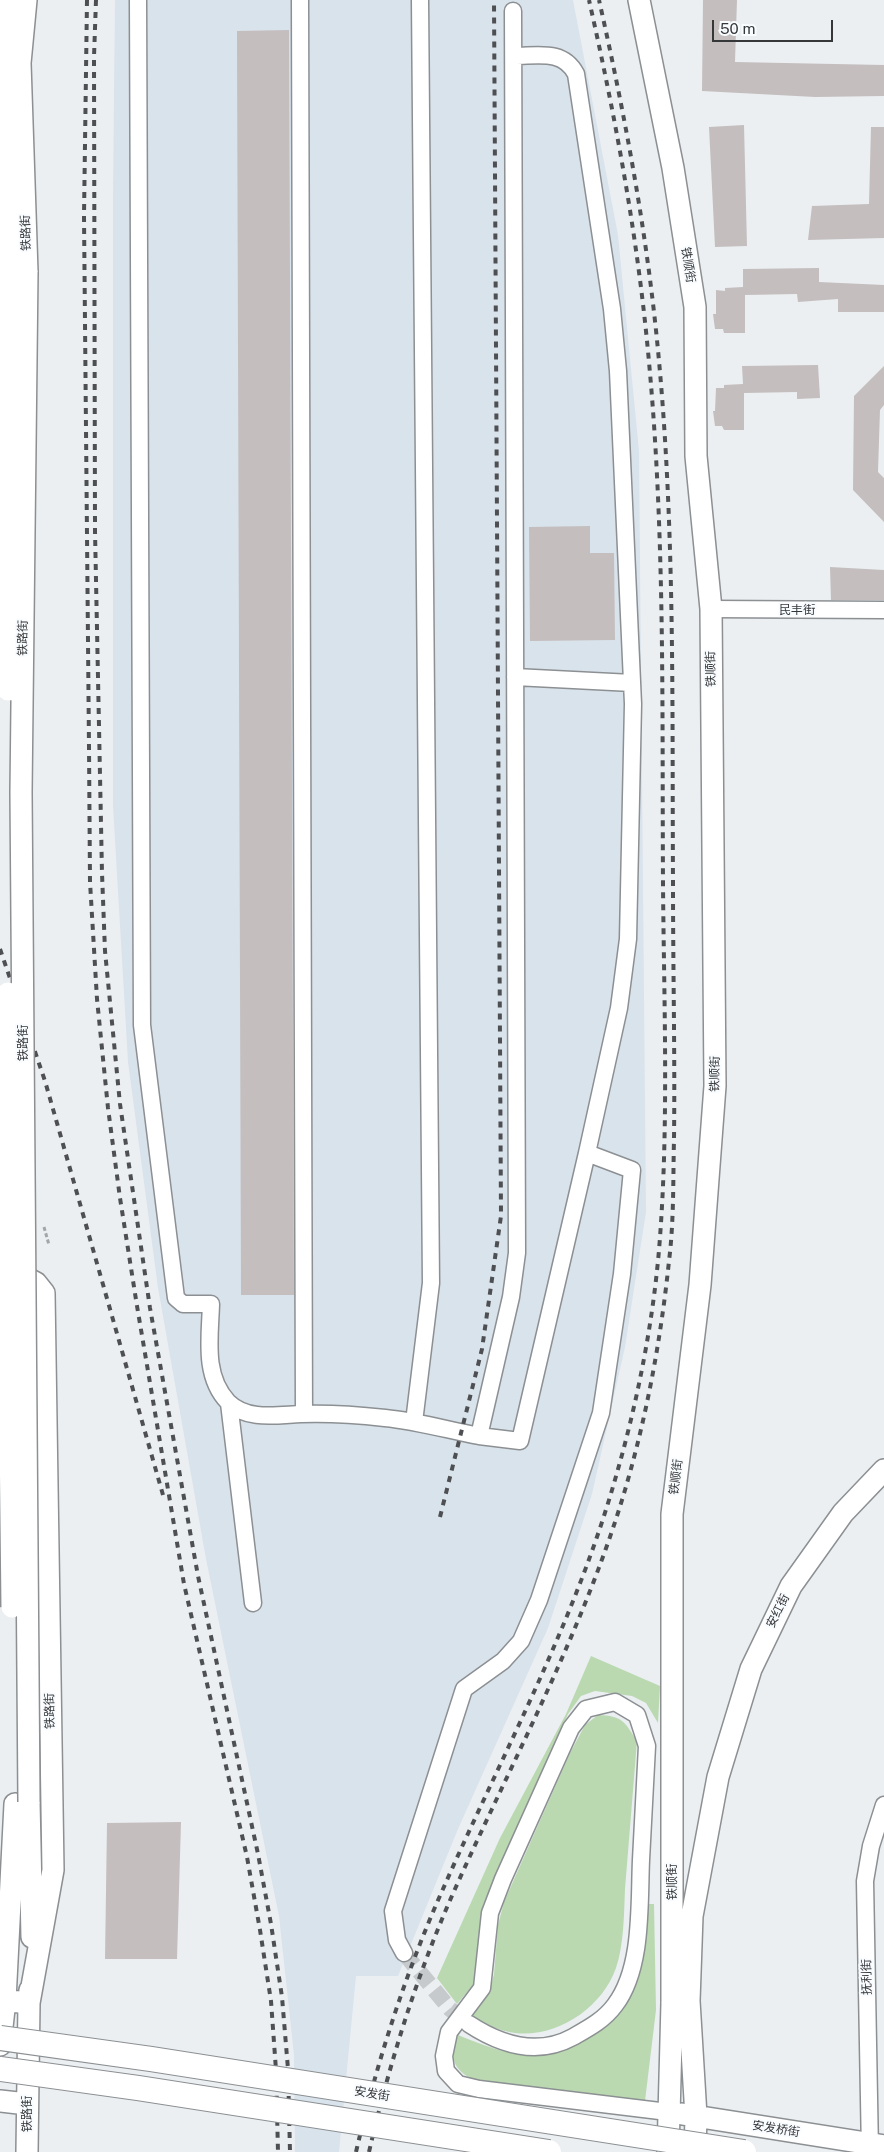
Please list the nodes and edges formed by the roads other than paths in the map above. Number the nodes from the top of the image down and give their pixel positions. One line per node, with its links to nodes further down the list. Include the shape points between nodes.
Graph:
1 (5, 0): 9 (main road, 铁路街)
2 (26, 0): 9 (main road, 铁路街)
3 (138, 0): 16 (street, via 142,1025 176,1298 183,1304 211,1304 210,1368 217,1388)
4 (300, 0): 17 (street)
5 (420, 0): 18 (street, via 431,1283)
6 (639, 0): 10 (main road, 铁顺街, via 673,168 695,307 696,456)
7 (513, 11): 8 (street)
8 (514, 56): 12 (street); 13 (street, via 563,59 576,74 618,370)
9 (8, 64): 23 (main road, 铁路街, bridge, via 18,275)
10 (711, 609): 11 (street, 民丰街); 35 (main road, 铁顺街, via 715,1086 700,1284 672,1514 672,2003)
11 (884, 610)
12 (515, 678): 13 (street); 19 (street, via 517,1252 511,1297)
13 (632, 683): 14 (street, via 628,938 619,1008)
14 (587, 1153): 19 (street, via 520,1441); 26 (street, via 632,1170 622,1274 601,1413 539,1600 521,1641 503,1661 464,1688 393,1911 397,1940)
15 (0, 1264): 28 (main road, 铁路街, via 36,1283 44,1292 53,1870)
16 (229, 1403): 17 (street, via 244,1412 261,1416); 21 (street)
17 (304, 1414): 18 (street)
18 (414, 1422): 19 (street)
19 (479, 1436)
20 (884, 1470): 22 (main road, 安红街, via 843,1513 791,1586 751,1669)
21 (253, 1603)
22 (718, 1777): 36 (main road, 铁顺街, via 692,1916 689,2001)
23 (22, 1803): 27 (main road); 28 (main road, via 32,1946)
24 (884, 1805): 37 (street, 抚利街, via 871,1846 865,1881)
25 (0, 1948): 27 (main road)
26 (404, 1953)
27 (2, 2000): 28 (main road); 31 (main road)
28 (29, 2003): 34 (main road, 铁路街)
29 (469, 2024): 35 (street, via 508,2044 537,2047 563,2042 596,2024 616,2004 630,1976 637,1942 647,1746 637,1715 615,1702 586,1709 571,1728 490,1913 482,1988 449,2032 444,2056 446,2071 458,2084)
30 (0, 2038): 42 (highway, 安发街, bridge)
31 (0, 2045)
32 (0, 2069): 39 (highway, bridge)
33 (0, 2101): 34 (main road)
34 (27, 2104): 38 (main road, 铁路街)
35 (668, 2112): 36 (main road, 安发桥街); 40 (main road, 铁顺街)
36 (696, 2116): 37 (main road, 安发桥街); 41 (main road, 铁顺街)
37 (875, 2147)
38 (27, 2152)
39 (549, 2152)
40 (668, 2152)
41 (695, 2152)
42 (744, 2152)

